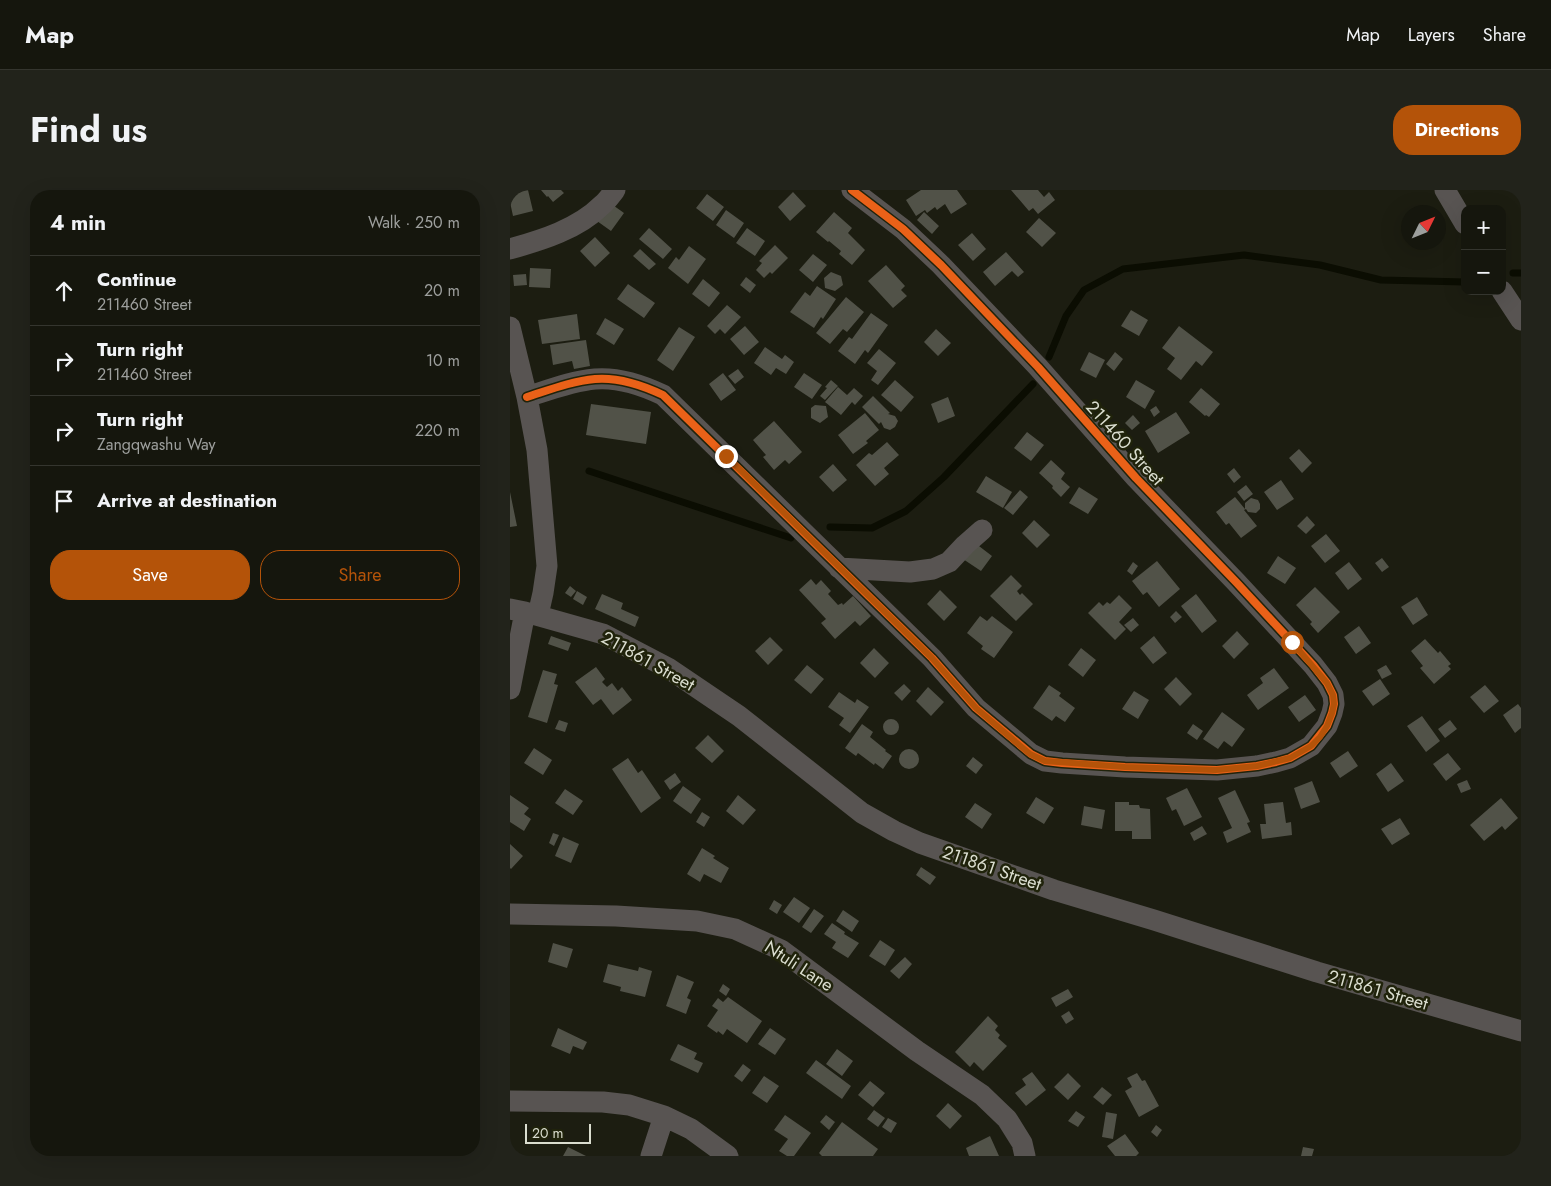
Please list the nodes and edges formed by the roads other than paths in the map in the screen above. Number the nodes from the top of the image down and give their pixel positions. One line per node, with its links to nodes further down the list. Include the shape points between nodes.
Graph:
1 (615, 190): 5 (street, via 602,206 574,226)
2 (852, 190): 11 (street, 211460 Street, via 903,229 941,265 1236,582 1327,683 1333,695 1332,713 1327,726 1311,746 1290,758 1238,769 1125,767 1045,761 1030,754 976,708 932,658)
3 (1445, 190): 4 (street)
4 (1461, 217)
5 (510, 249)
6 (1505, 295): 7 (street)
7 (1521, 320)
8 (510, 327): 9 (street)
9 (527, 397): 11 (street, via 596,379 623,380 663,395); 12 (street, via 537,450 547,566 543,593)
10 (982, 530): 11 (street, via 949,562 933,568 910,572)
11 (838, 568)
12 (524, 612): 13 (street); 15 (street, 211861 Street, via 603,634 668,668 739,716 862,813 920,843 1054,890)
13 (510, 689)
14 (510, 914): 20 (street, Ntuli Lane, via 697,921 735,929 781,950 917,1051 982,1094 1007,1119 1022,1144)
15 (1521, 1031)
16 (510, 1101): 17 (street, via 603,1102)
17 (664, 1116): 18 (street); 19 (street, via 691,1129)
18 (651, 1156)
19 (728, 1156)
20 (1025, 1156)

